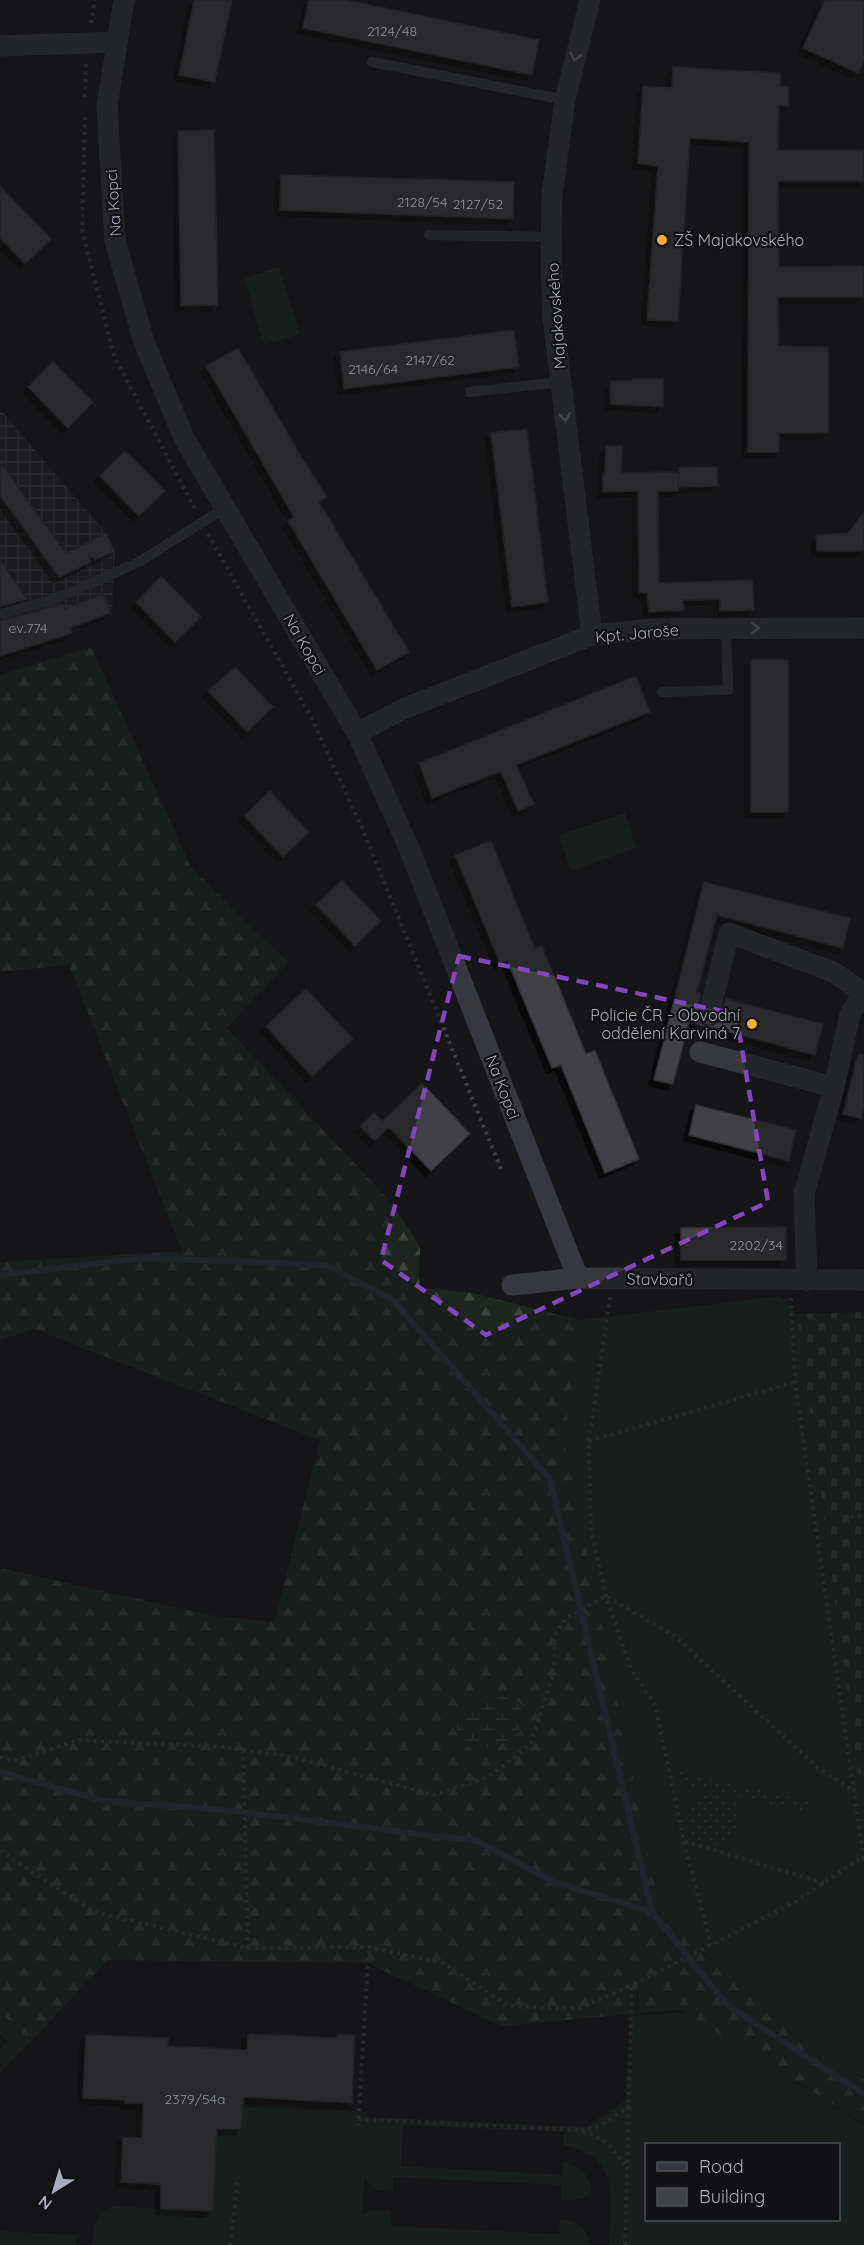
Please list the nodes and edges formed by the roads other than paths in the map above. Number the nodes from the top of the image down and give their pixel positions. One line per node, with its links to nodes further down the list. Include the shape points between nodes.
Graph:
1 (124, 0): 3 (street, Na Kopci)
2 (590, 0): 6 (street, Majakovského, one-way to 6)
3 (116, 42): 4 (street); 11 (street, Na Kopci, via 106,106 115,241 144,342 184,438)
4 (0, 46)
5 (372, 62): 6 (lane)
6 (565, 100): 8 (street, Majakovského, via 552,195)
7 (429, 235): 8 (lane)
8 (552, 237): 9 (street, Majakovského, via 553,318)
9 (561, 382): 10 (lane); 15 (street, Majakovského, one-way to 15)
10 (470, 392)
11 (225, 508): 12 (lane, via 139,562 55,600); 17 (street, Na Kopci)
12 (0, 615)
13 (726, 628): 14 (street, Kpt. Jaroše, one-way to 14); 15 (street, Kpt. Jaroše); 16 (lane, via 728,690)
14 (864, 628)
15 (592, 635): 17 (street, Kpt. Jaroše, via 403,709)
16 (662, 692)
17 (357, 733): 22 (street, Na Kopci, via 409,848)
18 (863, 993): 19 (street, via 832,972 729,933); 21 (street, via 850,1014)
19 (709, 1014)
20 (700, 1052): 21 (street)
21 (834, 1087): 23 (street, via 804,1194)
22 (578, 1278): 23 (street, Stavbařů); 25 (street, Stavbařů)
23 (799, 1280): 24 (street, Stavbařů)
24 (864, 1280)
25 (512, 1285)

